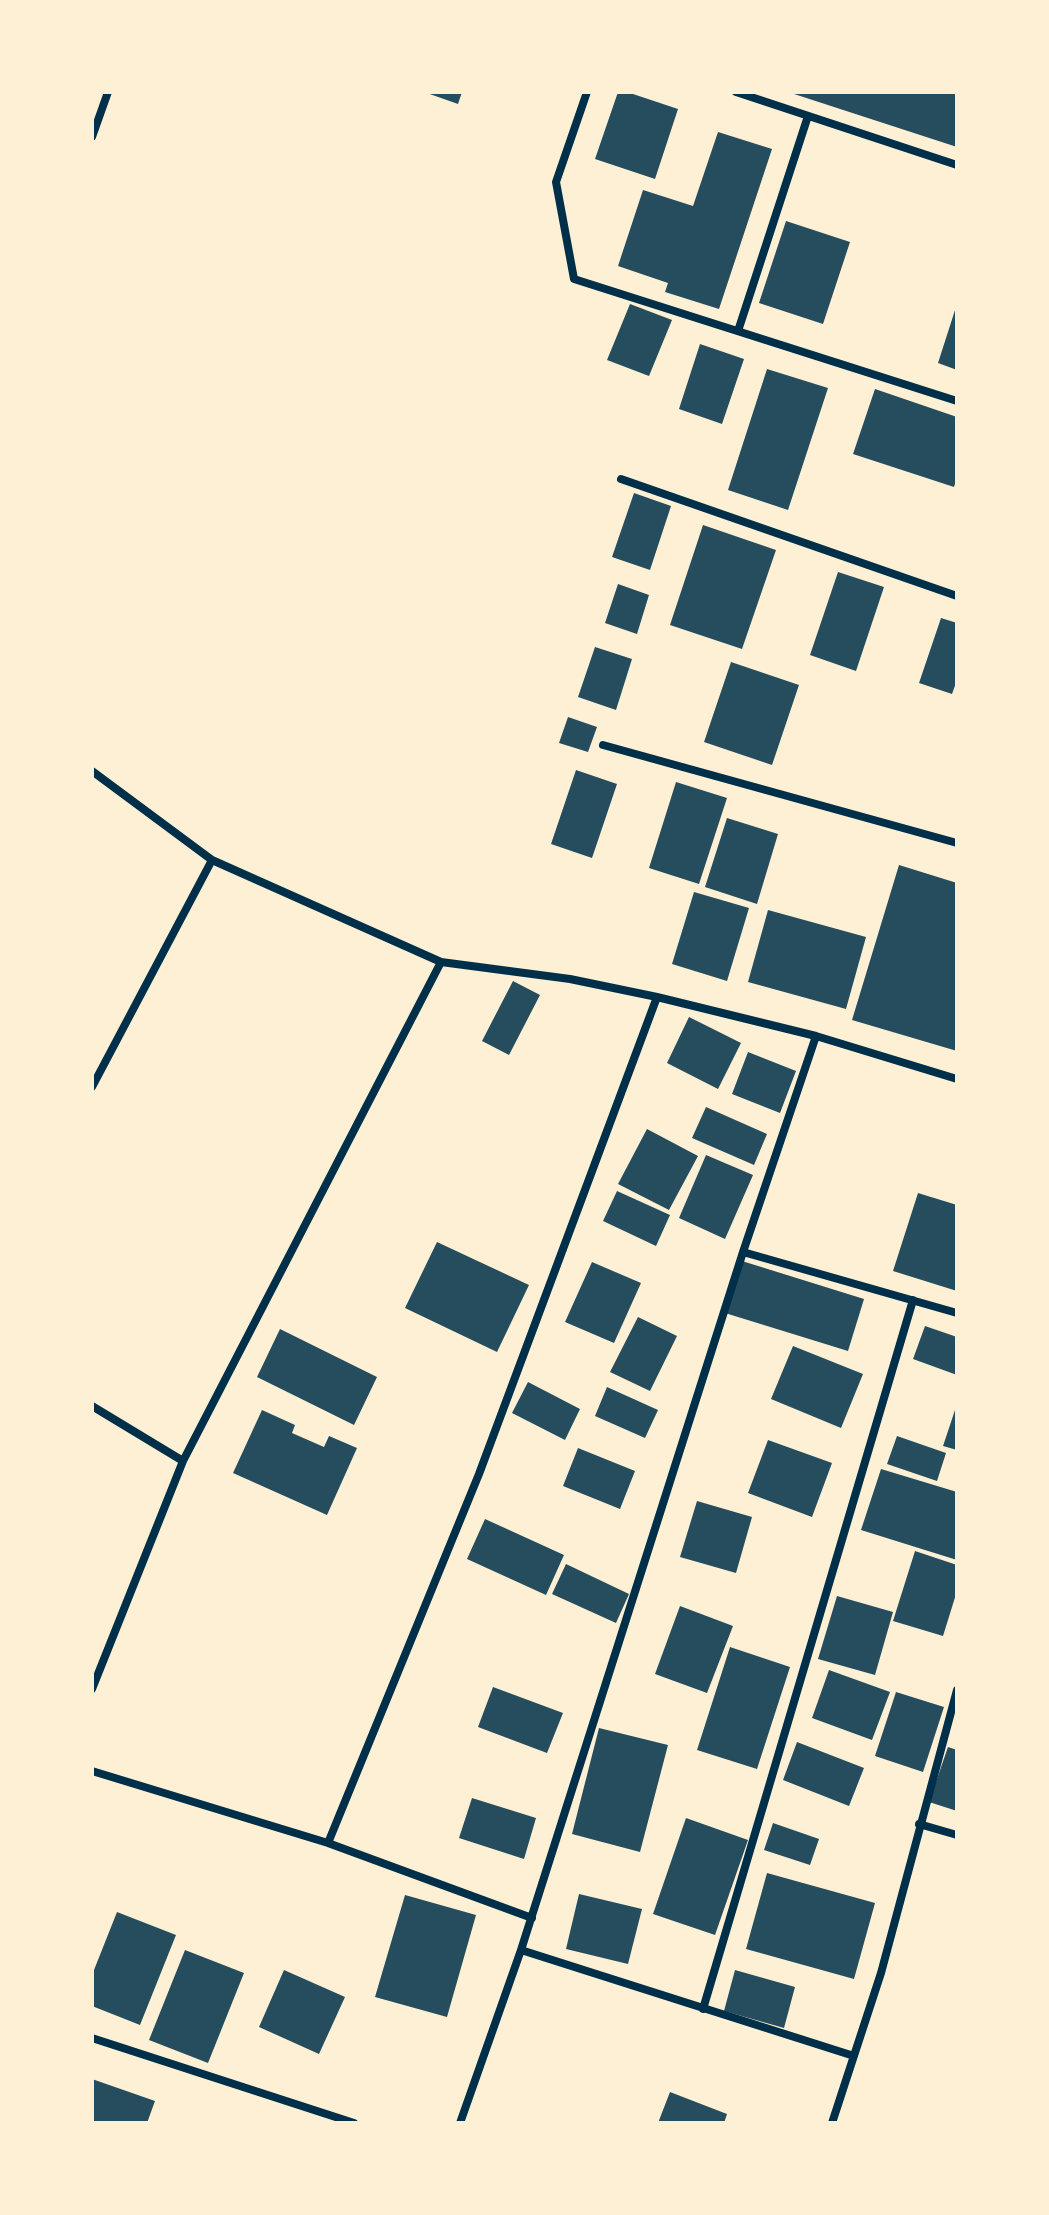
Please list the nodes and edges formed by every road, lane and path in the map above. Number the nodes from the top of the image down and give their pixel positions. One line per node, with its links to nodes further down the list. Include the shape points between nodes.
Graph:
1 (108, 92): 5 (street)
2 (587, 92): 7 (street, via 556,182 574,279)
3 (736, 92): 4 (street)
4 (808, 116): 6 (street); 7 (street)
5 (92, 137)
6 (957, 165)
7 (738, 331): 8 (street)
8 (957, 401)
9 (621, 479): 10 (street)
10 (957, 596)
11 (603, 745): 13 (street)
12 (92, 771): 14 (street)
13 (957, 843)
14 (212, 860): 15 (street); 19 (street)
15 (441, 962): 16 (street); 24 (street)
16 (657, 997): 17 (street); 30 (street, via 479,1474)
17 (816, 1036): 18 (street); 20 (street)
18 (957, 1079)
19 (92, 1087)
20 (743, 1252): 21 (street); 31 (street)
21 (913, 1300): 22 (street); 33 (street)
22 (957, 1313)
23 (92, 1406): 24 (street)
24 (183, 1461): 25 (street)
25 (92, 1689)
26 (957, 1690): 28 (street)
27 (92, 1771): 30 (street)
28 (919, 1824): 29 (street); 35 (street)
29 (957, 1835)
30 (328, 1843): 31 (street)
31 (532, 1918): 32 (street)
32 (521, 1950): 33 (street); 37 (street)
33 (703, 2009): 35 (street)
34 (92, 2038): 36 (street)
35 (854, 2056): 38 (street)
36 (354, 2123)
37 (460, 2123)
38 (832, 2123)

